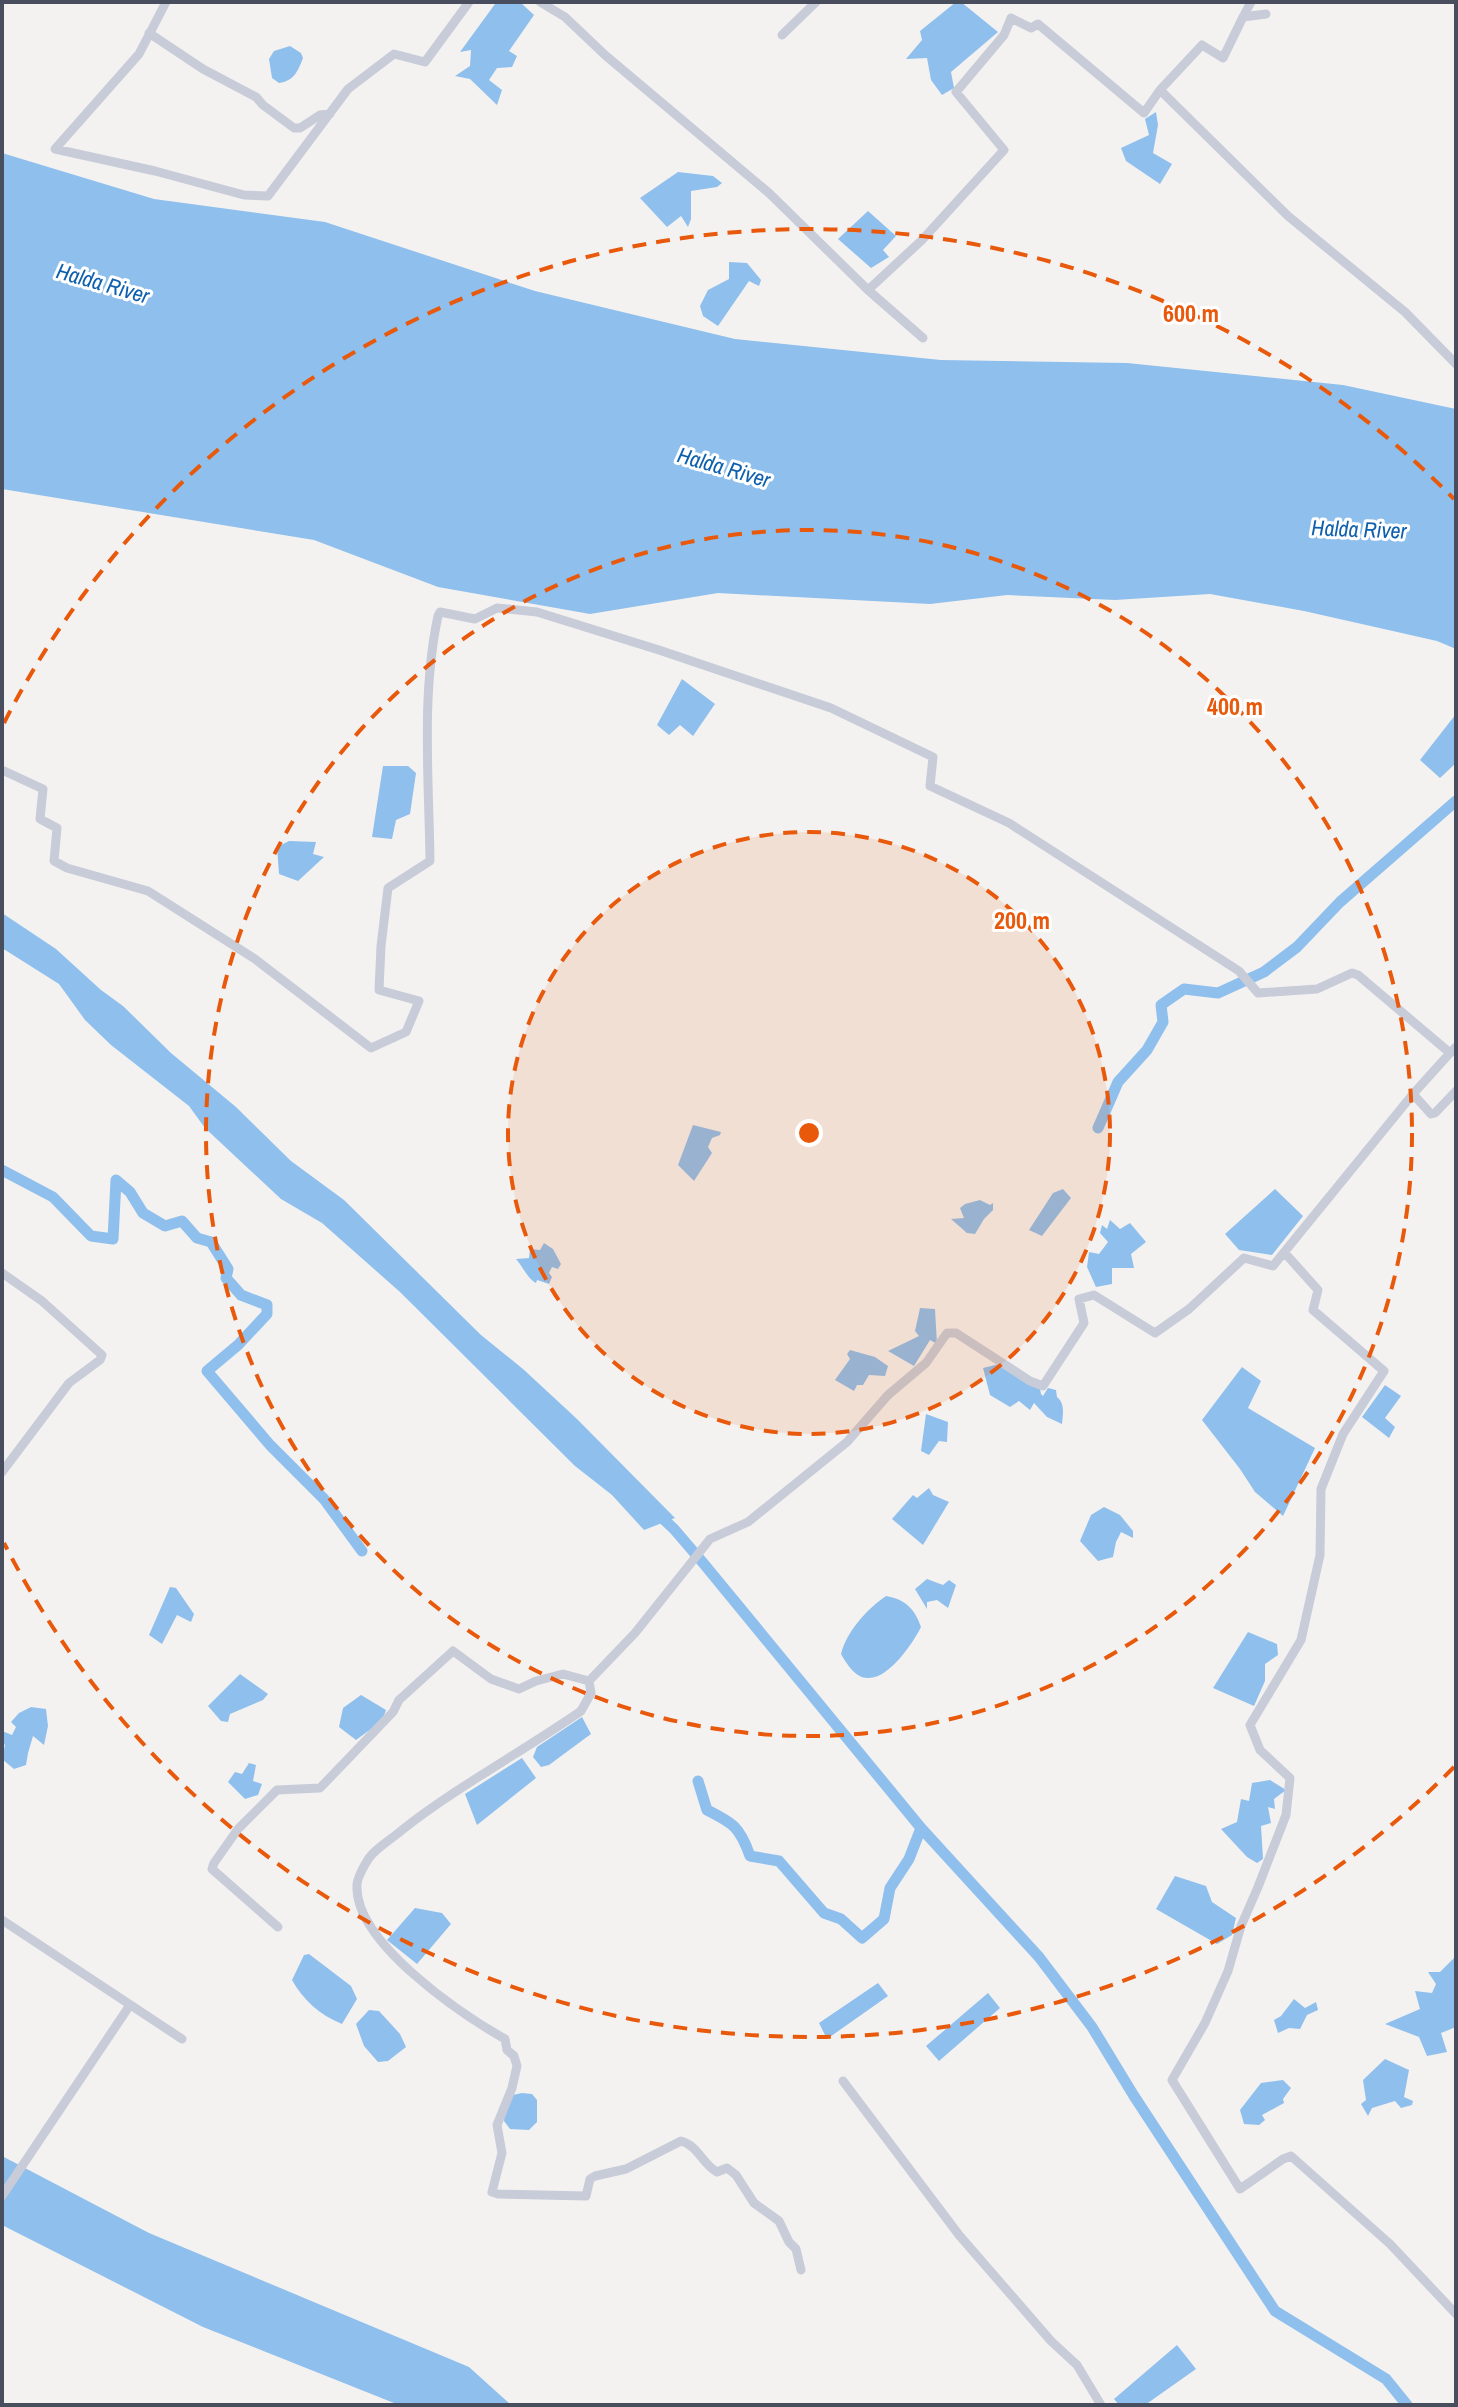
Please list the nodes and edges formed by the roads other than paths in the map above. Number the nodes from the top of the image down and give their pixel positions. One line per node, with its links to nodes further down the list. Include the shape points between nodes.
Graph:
1 (166, 2): 8 (street)
2 (469, 2): 11 (street, via 425,62 394,54 348,89)
3 (540, 2): 12 (street, via 565,17 769,193)
4 (816, 2): 9 (street)
5 (1251, 2): 7 (street)
6 (1266, 14): 7 (street)
7 (1243, 17): 10 (street, via 1223,58 1202,45)
8 (149, 33): 11 (street, via 256,97 294,128); 11 (street, via 139,54 55,149 244,195 268,196)
9 (782, 35)
10 (1160, 90): 12 (street, via 1144,113 1038,24 1031,28 1011,18 1004,35 956,92 1004,150); 14 (street, via 1288,216 1405,312)
11 (330, 114)
12 (868, 290): 13 (street)
13 (923, 338)
14 (1456, 364)
15 (2, 770): 16 (street, via 43,789 40,819 57,828 54,861 148,891 255,959 371,1048 406,1032 419,1001 379,990 381,946 388,888 430,861 428,733 431,646 438,616 440,612 475,619 497,608 537,612 831,708 933,757 930,786 1009,823 1239,971 1258,993 1317,989 1352,973)
16 (1453, 1050): 18 (street)
17 (1456, 1091): 18 (street, via 1431,1114)
18 (1413, 1094): 19 (street)
19 (1284, 1252): 22 (street, via 1273,1266 1244,1258 1155,1333 1094,1295 1079,1299 1084,1323 1043,1386 956,1333 947,1333 926,1363 888,1395 847,1442 748,1522 710,1539); 30 (street, via 1318,1290 1313,1310 1384,1371 1343,1434 1321,1489 1320,1555 1301,1640 1250,1725 1260,1750 1290,1778 1286,1815 1228,1971 1172,2080 1240,2189 1291,2156 1390,2244)
20 (2, 1273): 21 (street, via 102,1355 69,1383)
21 (2, 1472)
22 (589, 1681): 24 (street, via 563,1674 519,1689 491,1679 453,1651 399,1700 320,1788 277,1790 238,1829 212,1869); 29 (street, via 591,1693 581,1711 423,1814 370,1856 357,1884 361,1910 390,1952 420,1980 505,2039 514,2056 517,2066 497,2125 502,2153 492,2192 586,2196 595,2176 626,2169 686,2141 706,2166 717,2172 727,2168 736,2175 754,2203 779,2221 796,2249)
23 (2, 1920): 25 (street)
24 (278, 1927)
25 (130, 2005): 26 (street); 28 (street)
26 (182, 2039)
27 (843, 2081): 31 (street, via 959,2235 1077,2365)
28 (2, 2196)
29 (801, 2270)
30 (1456, 2314)
31 (1101, 2405)

